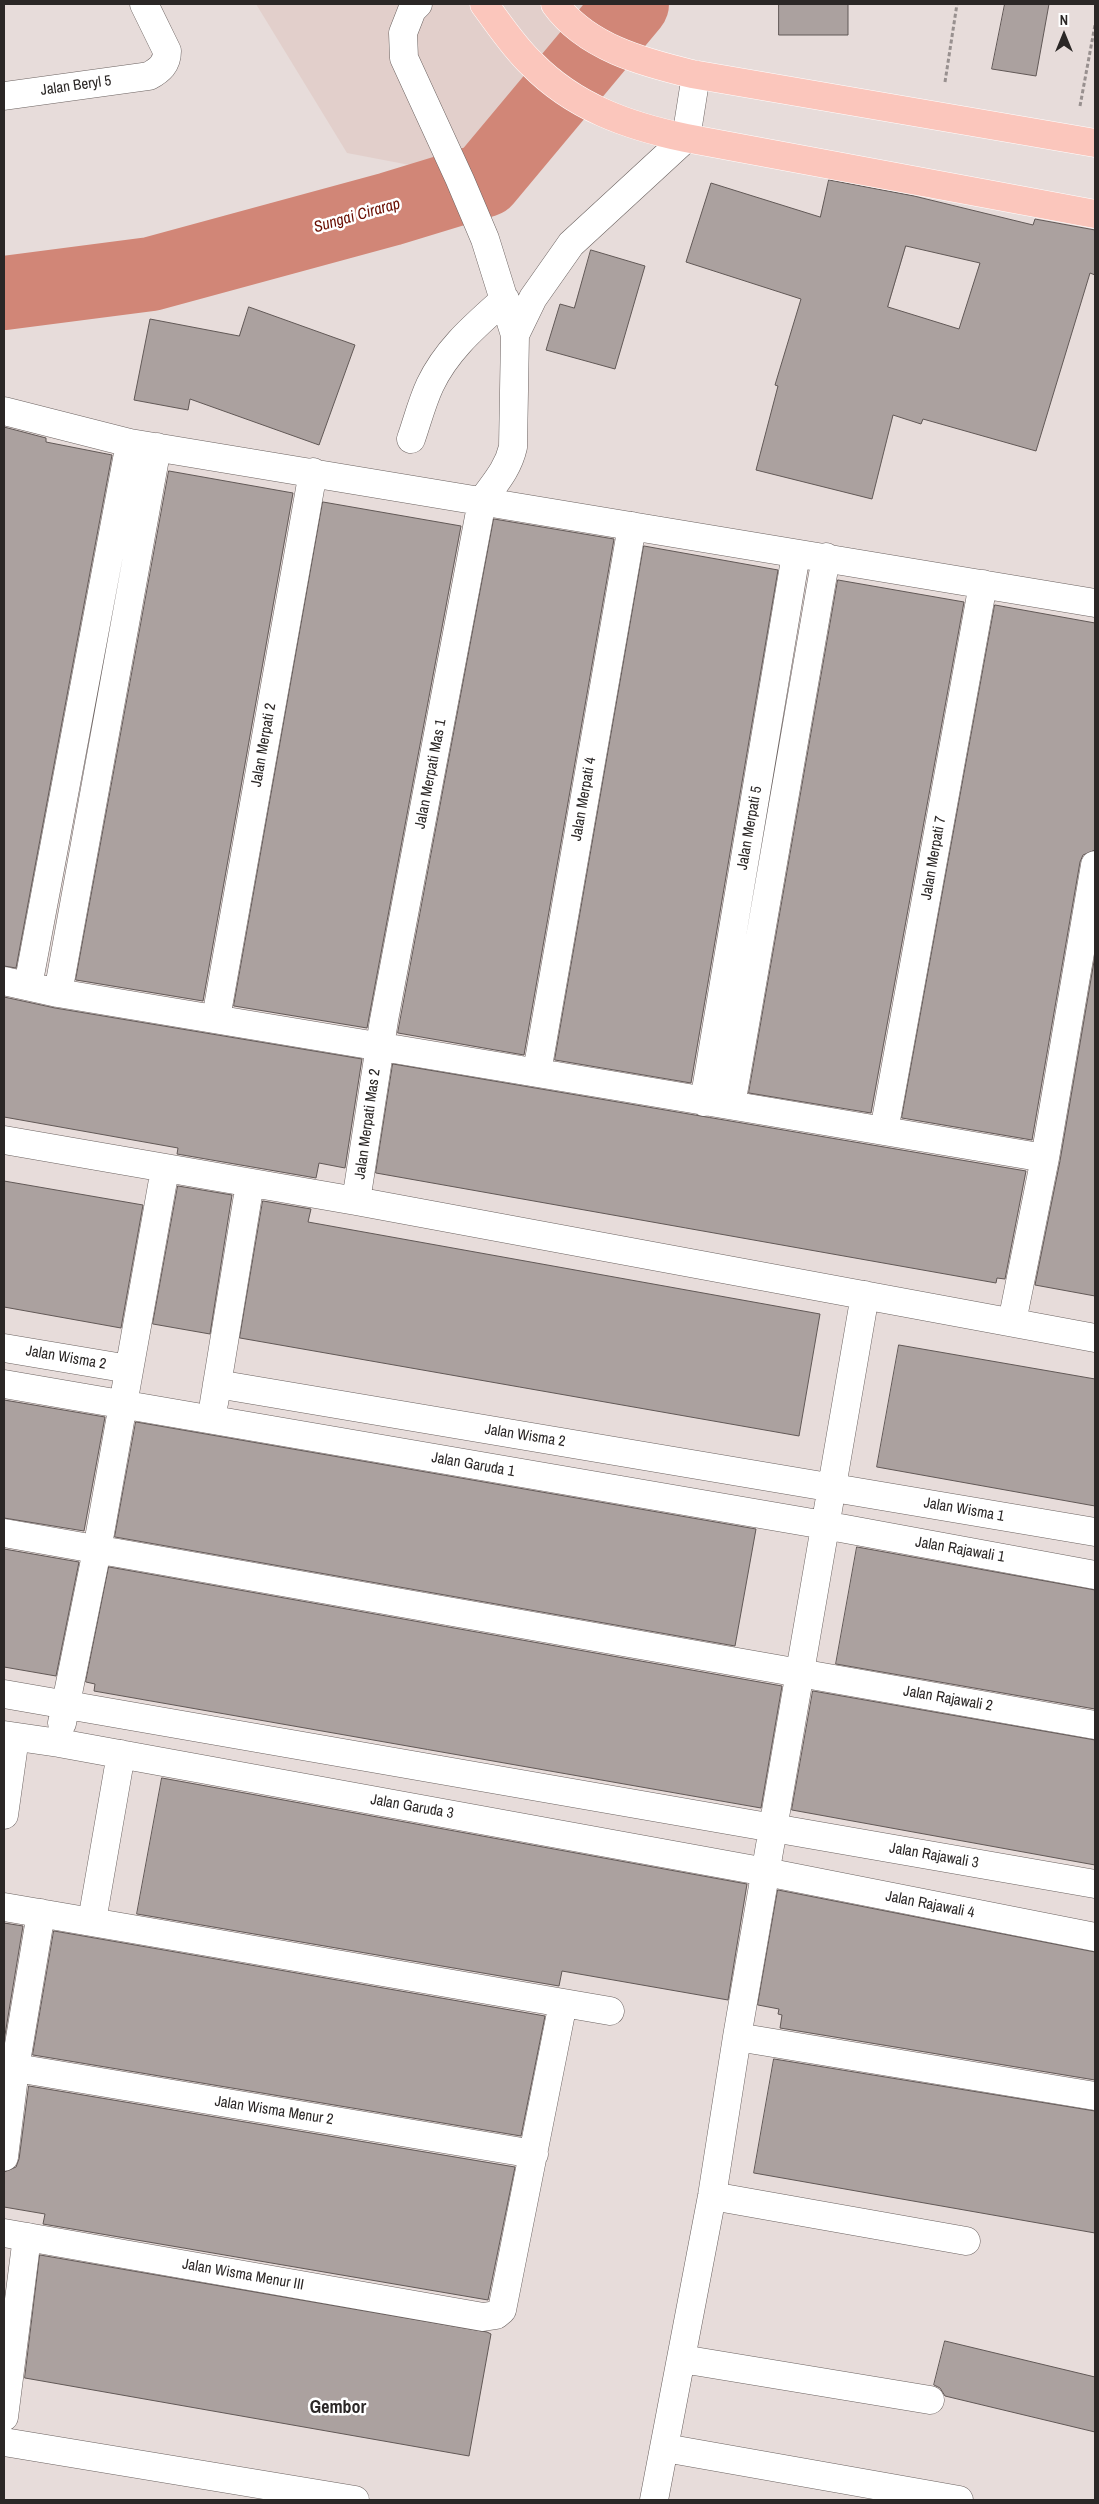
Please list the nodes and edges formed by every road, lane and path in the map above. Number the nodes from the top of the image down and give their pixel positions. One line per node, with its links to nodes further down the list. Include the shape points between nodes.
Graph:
1 (144, 4): 8 (street, Jalan Beryl 5, via 167,51 165,64 160,70 149,76)
2 (418, 4): 13 (street, via 412,10 403,33 404,58 485,239)
3 (484, 4): 10 (main road, via 532,65 583,103 622,122)
4 (957, 4): 9 (path)
5 (560, 11): 7 (main road, via 591,38 635,58)
6 (1095, 26): 11 (path)
7 (696, 75): 9 (main road); 10 (street)
8 (4, 96)
9 (939, 116): 11 (main road)
10 (686, 138): 12 (main road); 14 (street, via 571,244 533,298)
11 (1085, 141)
12 (1095, 214)
13 (505, 299): 14 (street); 16 (street, via 469,331 442,364 429,386)
14 (515, 335): 20 (street, via 513,448 510,462)
15 (4, 411): 17 (street)
16 (411, 439)
17 (130, 443): 18 (street); 27 (street)
18 (157, 447): 19 (street); 28 (street)
19 (312, 472): 20 (street); 29 (street, Jalan Merpati 2)
20 (482, 501): 21 (street); 30 (street, Jalan Merpati Mas 1)
21 (632, 526): 22 (street); 31 (street, Jalan Merpati 4)
22 (796, 554): 23 (street); 32 (street, Jalan Merpati 5)
23 (826, 557): 24 (street); 33 (street)
24 (983, 584): 25 (street); 34 (street, Jalan Merpati 7)
25 (1095, 603)
26 (1095, 865): 36 (street)
27 (16, 984): 28 (street)
28 (58, 992): 29 (street)
29 (216, 1018): 30 (street)
30 (379, 1046): 31 (street); 39 (street, Jalan Merpati Mas 2)
31 (537, 1072): 32 (street)
32 (704, 1102): 33 (street)
33 (731, 1105): 34 (street)
34 (884, 1132): 36 (street)
35 (4, 1140): 37 (street)
36 (1045, 1158): 41 (street)
37 (165, 1169): 38 (street); 44 (street)
38 (250, 1184): 39 (street); 46 (street)
39 (356, 1201): 40 (street)
40 (865, 1295): 41 (street); 49 (street)
41 (1012, 1322): 42 (street)
42 (1095, 1338)
43 (4, 1348): 44 (street, Jalan Wisma 2)
44 (129, 1369): 47 (street)
45 (4, 1384): 47 (street, Jalan Garuda 1)
46 (217, 1384): 48 (street); 49 (street, Jalan Wisma 2)
47 (122, 1404): 48 (street, Jalan Garuda 1); 53 (street)
48 (211, 1420): 50 (street, Jalan Garuda 1)
49 (832, 1487): 50 (street); 51 (street, Jalan Wisma 1)
50 (824, 1526): 54 (street, Jalan Rajawali 1); 55 (street)
51 (1095, 1532)
52 (4, 1533): 53 (street, Jalan Rajawali 2)
53 (96, 1550): 55 (street, Jalan Rajawali 2); 57 (street)
54 (1095, 1575)
55 (800, 1673): 58 (street, Jalan Rajawali 2); 63 (street)
56 (4, 1694): 57 (street)
57 (66, 1705): 60 (street); 63 (street)
58 (1095, 1725)
59 (9, 1736): 60 (street, Jalan Garuda 3); 62 (street)
60 (59, 1743): 61 (street, Jalan Garuda 3)
61 (122, 1754): 64 (street, Jalan Garuda 3); 68 (street)
62 (4, 1815)
63 (773, 1828): 64 (street); 65 (street, Jalan Rajawali 3)
64 (766, 1872): 69 (street, Jalan Rajawali 4); 72 (street)
65 (1095, 1884)
66 (4, 1907): 67 (street)
67 (41, 1913): 68 (street); 73 (street)
68 (92, 1922): 70 (street)
69 (1095, 1937)
70 (563, 2003): 71 (street); 75 (street)
71 (610, 2010)
72 (737, 2037): 74 (street); 77 (street)
73 (9, 2067): 75 (street, Jalan Wisma Menur 2); 76 (street)
74 (1095, 2096)
75 (534, 2154): 78 (street, Jalan Wisma Menur III, via 502,2310 483,2318)
76 (4, 2157)
77 (712, 2196): 79 (street); 80 (street)
78 (15, 2235): 82 (street)
79 (966, 2240)
80 (682, 2359): 81 (street); 84 (street)
81 (930, 2400)
82 (4, 2417)
83 (4, 2442): 85 (street)
84 (665, 2448): 86 (street); 87 (street)
85 (355, 2500)
86 (654, 2500)
87 (958, 2500)

